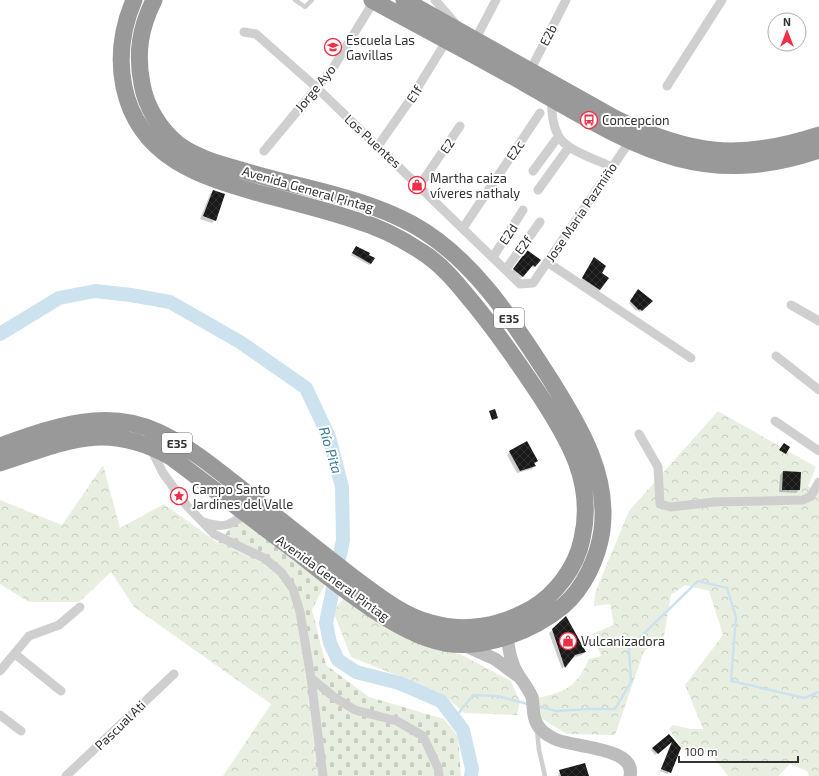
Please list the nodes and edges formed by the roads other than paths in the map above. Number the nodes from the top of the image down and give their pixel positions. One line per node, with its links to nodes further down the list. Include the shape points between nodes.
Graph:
1 (134, 0): 55 (highway, Avenida General Pintag / E35, via 123,36 122,72 130,109 152,142 169,157 192,171 237,187 355,220 380,229 426,254 445,270 487,319 548,408 572,452 586,496 582,539 578,553 563,580 539,604 489,626 450,628 416,618)
2 (154, 0): 57 (highway, Avenida General Pintag / E35, via 144,21 139,46 139,68 144,98 160,125 180,145 211,161 375,207 414,225 447,248 498,303 529,347 581,433 598,471 603,500 602,529 596,555 586,576 564,605 528,628)
3 (295, 0): 4 (lane, via 305,7)
4 (312, 0)
5 (404, 0): 12 (highway)
6 (435, 0): 12 (street)
7 (496, 0): 12 (street)
8 (566, 0): 14 (street, E2b)
9 (722, 0): 15 (street)
10 (373, 1): 13 (highway); 16 (street, Jorge Ayo, via 333,68)
11 (244, 32): 16 (street, Los Puentes, via 256,34)
12 (468, 36): 14 (highway)
13 (447, 40): 17 (highway); 23 (street, E1f)
14 (530, 71): 20 (highway, via 616,119 679,145 741,152 790,144)
15 (667, 86)
16 (316, 87): 23 (street, Los Puentes); 26 (street, Jorge Ayo)
17 (551, 98): 21 (street); 22 (highway)
18 (540, 113): 33 (street, E2c)
19 (460, 126): 29 (street, E2)
20 (819, 135)
21 (558, 137): 24 (street); 28 (street)
22 (630, 141): 25 (highway, via 654,152 682,160 726,166 777,162); 27 (street, Jose María Pazmiño)
23 (378, 146): 29 (street, Los Puentes)
24 (568, 147): 27 (street); 30 (street)
25 (819, 150)
26 (264, 152)
27 (612, 167): 35 (street, Jose María Pazmiño)
28 (533, 171)
29 (420, 186): 33 (street, Los Puentes)
30 (538, 190)
31 (523, 210): 34 (street, E2d)
32 (540, 222): 36 (street, E2f)
33 (463, 228): 34 (street, Los Puentes)
34 (493, 257): 36 (street, Los Puentes)
35 (547, 262): 37 (street, Jose María Pazmiño); 41 (street)
36 (506, 269): 37 (street, Los Puentes, via 520,284)
37 (533, 283)
38 (791, 305): 39 (street)
39 (819, 321)
40 (776, 356): 42 (street)
41 (691, 358)
42 (819, 390)
43 (775, 421): 47 (street)
44 (639, 434): 49 (street, via 658,467 658,496 660,504 664,507 714,502 803,500 812,496)
45 (148, 445): 48 (highway, Avenida General Pintag / E35, via 116,437 97,436 70,440); 50 (highway, Avenida General Pintag / E35, via 171,457); 51 (street, via 163,473 187,506)
46 (0, 446): 54 (highway, Avenida General Pintag / E35, via 53,428 92,420 130,422 158,432 226,476)
47 (819, 451)
48 (0, 463)
49 (819, 482)
50 (246, 514): 52 (street); 54 (highway, Avenida General Pintag / E35)
51 (202, 521): 52 (street, via 212,525); 53 (street, via 214,534)
52 (229, 526): 53 (street)
53 (228, 541): 63 (street, via 264,558 281,572 293,589 300,612)
54 (320, 561): 55 (highway, Avenida General Pintag / E35)
55 (369, 598): 58 (highway, Avenida General Pintag / E35, via 418,635 448,644)
56 (80, 607): 59 (street, via 59,625 29,636)
57 (507, 636): 58 (highway, Avenida General Pintag / E35); 62 (street, via 510,655)
58 (464, 645): 62 (street, via 481,651)
59 (14, 654): 60 (street); 64 (street)
60 (0, 671)
61 (174, 674): 68 (street, Pascual Ati)
62 (520, 677): 66 (street, via 532,697)
63 (311, 678): 69 (street); 70 (street, via 355,710 396,721 423,736 438,768)
64 (61, 691)
65 (0, 715): 67 (street)
66 (536, 722): 71 (lane); 72 (street, via 552,738 565,744 594,747 613,753 627,762 631,771)
67 (21, 731)
68 (66, 776)
69 (323, 776)
70 (439, 776)
71 (545, 776)
72 (630, 776)

